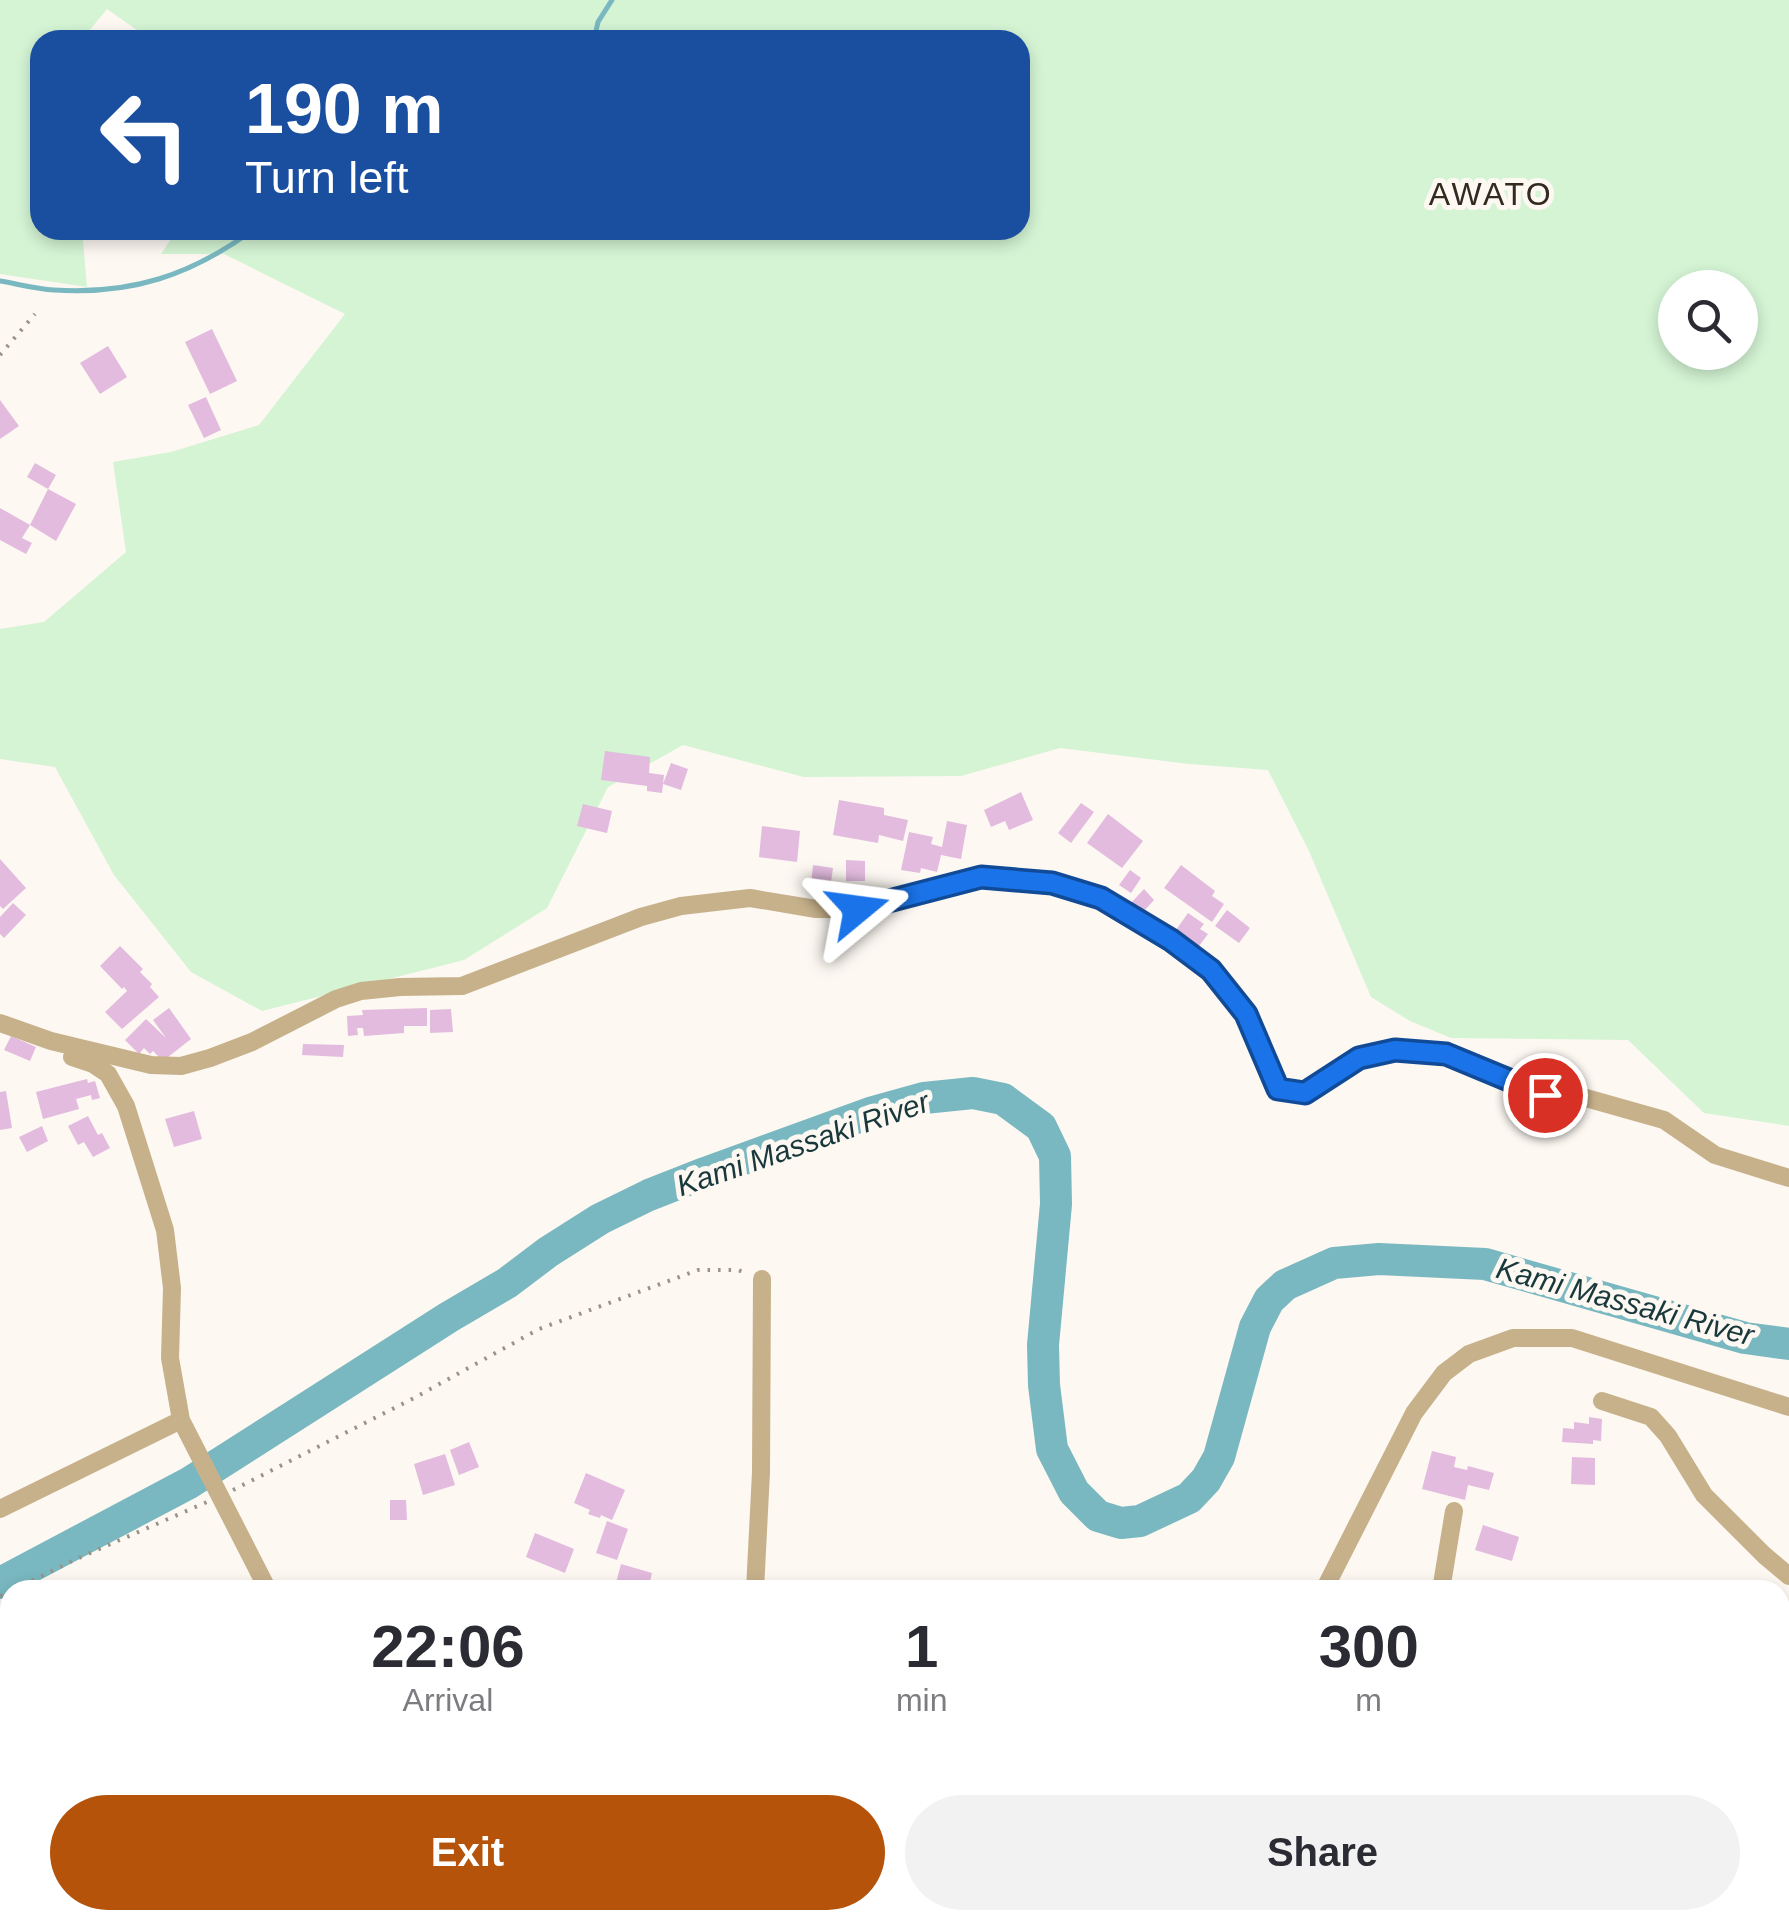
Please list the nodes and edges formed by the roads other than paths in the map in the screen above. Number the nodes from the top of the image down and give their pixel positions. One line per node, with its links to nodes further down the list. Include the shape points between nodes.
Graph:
1 (0, 1022): 2 (street)
2 (50, 1041): 3 (street, via 181,1066 252,1042 336,999 400,987 462,986 681,906 750,898 858,909 981,877 1052,883 1101,898 1171,940 1211,970 1246,1014 1278,1089 1305,1093 1359,1058 1395,1050 1446,1054 1545,1095 1586,1098 1664,1120 1715,1155); 7 (street, via 108,1074 126,1106 165,1230 170,1358)
3 (1789, 1178)
4 (762, 1279): 12 (street)
5 (1602, 1401): 10 (street, via 1652,1417 1704,1495)
6 (1789, 1408): 13 (street, via 1572,1338 1513,1338 1469,1354 1444,1373 1414,1413)
7 (181, 1420): 8 (street); 11 (street)
8 (0, 1508)
9 (1454, 1511): 14 (street)
10 (1789, 1576)
11 (263, 1580)
12 (755, 1580)
13 (1329, 1580)
14 (1443, 1580)

